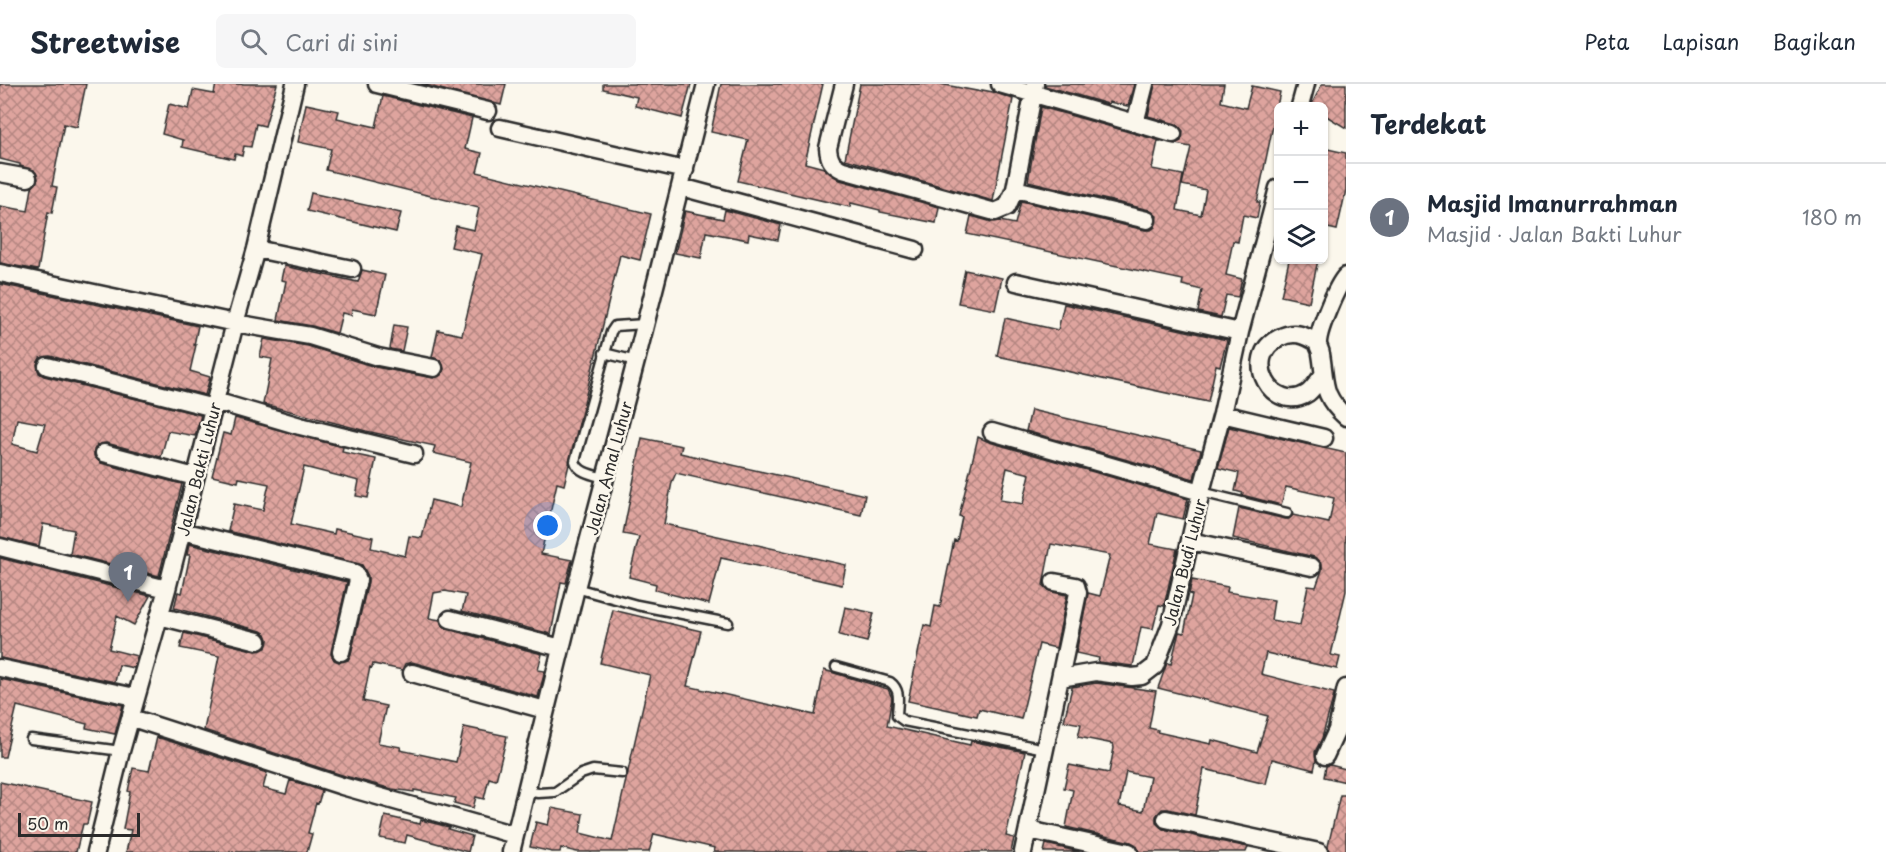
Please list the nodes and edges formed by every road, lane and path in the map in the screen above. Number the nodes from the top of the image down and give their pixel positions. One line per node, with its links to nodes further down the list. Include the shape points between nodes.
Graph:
1 (295, 84): 20 (street, Jalan Bakti Luhur)
2 (377, 84): 10 (street)
3 (706, 84): 16 (street, Jalan Amal Luhur)
4 (844, 84): 17 (street, via 828,148 833,166 995,212 1007,207)
5 (1000, 84): 8 (street)
6 (1145, 84): 11 (street)
7 (1306, 84): 9 (street)
8 (1034, 89): 11 (street); 17 (street)
9 (1301, 102)
10 (488, 111)
11 (1135, 123): 13 (street)
12 (500, 128): 16 (street)
13 (1173, 134)
14 (0, 173): 15 (street)
15 (28, 178)
16 (683, 178): 21 (street); 27 (street, Jalan Amal Luhur)
17 (1015, 189): 19 (street)
18 (1274, 203): 28 (street, Jalan Budi Luhur)
19 (1147, 220)
20 (256, 249): 22 (street); 26 (street, Jalan Bakti Luhur)
21 (915, 250)
22 (352, 269)
23 (0, 273): 26 (street)
24 (1346, 276): 29 (street, via 1336,289)
25 (1016, 282): 28 (street)
26 (235, 323): 33 (street, via 310,336 378,357); 35 (street, Jalan Bakti Luhur)
27 (645, 324): 30 (lane, via 615,326); 31 (street, Jalan Amal Luhur)
28 (1240, 332): 36 (street, Jalan Budi Luhur)
29 (1318, 343): 34 (street); 34 (street, via 1302,335 1285,335 1268,345 1261,366 1268,386 1289,397 1308,393)
30 (604, 353): 31 (lane); 43 (lane, via 574,461 576,467)
31 (636, 361): 43 (street, Jalan Amal Luhur)
32 (47, 366): 35 (street)
33 (434, 368)
34 (1323, 375): 37 (street, via 1334,406)
35 (214, 404): 41 (street); 42 (street, Jalan Bakti Luhur)
36 (1222, 414): 39 (street); 44 (street, Jalan Budi Luhur)
37 (1346, 417)
38 (992, 432): 44 (street)
39 (1324, 438)
40 (104, 453): 42 (street)
41 (414, 454)
42 (195, 477): 46 (street, Jalan Bakti Luhur)
43 (605, 478): 51 (street, Jalan Amal Luhur)
44 (1201, 492): 45 (lane); 47 (street, Jalan Budi Luhur)
45 (1287, 513)
46 (182, 531): 52 (street, Jalan Bakti Luhur); 58 (street, via 356,573 358,580)
47 (1190, 541): 49 (street); 62 (street, Jalan Budi Luhur, via 1171,624 1155,666 1142,676 1096,672)
48 (0, 547): 52 (street)
49 (1312, 567)
50 (1054, 582): 62 (street, via 1076,586 1078,593)
51 (576, 588): 55 (lane); 57 (street, Jalan Amal Luhur)
52 (167, 589): 53 (street, Jalan Bakti Luhur)
53 (159, 616): 56 (street); 64 (street, Jalan Bakti Luhur)
54 (450, 619): 57 (street)
55 (728, 623)
56 (258, 641)
57 (561, 648): 65 (street, Jalan Amal Luhur)
58 (341, 652)
59 (836, 667): 69 (lane, via 894,685 898,692 897,716 904,722)
60 (0, 668): 64 (street)
61 (412, 673): 65 (street)
62 (1060, 678): 69 (street)
63 (1346, 688): 67 (street)
64 (135, 698): 66 (street, Jalan Bakti Luhur)
65 (545, 710): 73 (street, Jalan Amal Luhur)
66 (132, 718): 70 (street, Jalan Bakti Luhur); 76 (street, via 342,786)
67 (1341, 731): 71 (street)
68 (31, 739): 70 (lane)
69 (1045, 749): 75 (street)
70 (121, 751): 77 (street, Jalan Bakti Luhur)
71 (1325, 756)
72 (622, 773): 73 (lane, via 593,770 555,792)
73 (526, 791): 76 (street, Jalan Amal Luhur)
74 (1166, 819): 81 (street)
75 (1029, 830): 79 (street); 80 (street)
76 (515, 835): 78 (street, Jalan Amal Luhur)
77 (96, 852)
78 (511, 852)
79 (1023, 852)
80 (1129, 852)
81 (1318, 852)

